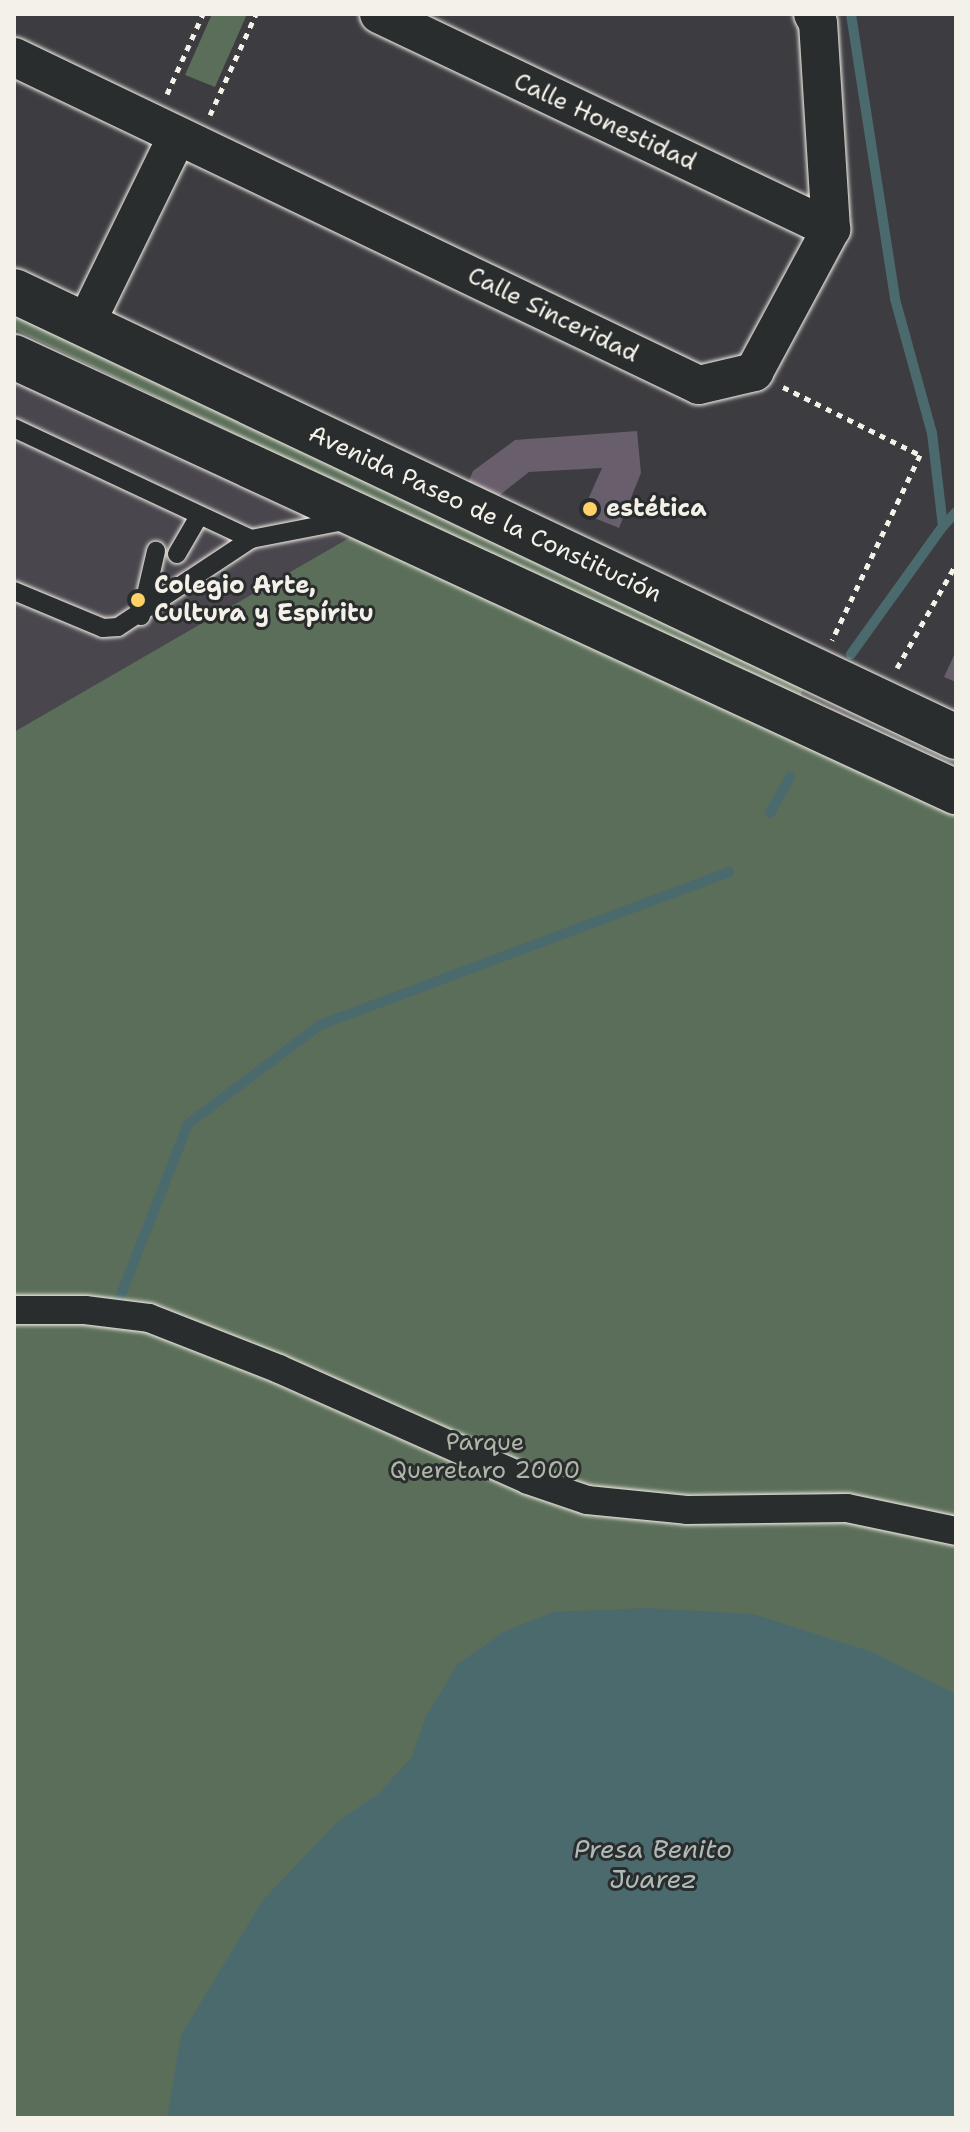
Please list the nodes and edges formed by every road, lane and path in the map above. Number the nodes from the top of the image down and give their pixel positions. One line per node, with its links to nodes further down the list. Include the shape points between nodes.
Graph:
1 (203, 14): 6 (path)
2 (256, 14): 6 (path)
3 (379, 14): 7 (street, Calle Honestidad)
4 (813, 14): 7 (street, via 818,23)
5 (14, 57): 6 (street, Calle Sinceridad)
6 (176, 135): 9 (street); 11 (street, Calle Sinceridad, via 699,385)
7 (831, 229): 11 (street)
8 (14, 291): 9 (street, Avenida Paseo de la Constitución)
9 (85, 325): 21 (street, Avenida Paseo de la Constitución)
10 (14, 357): 14 (street)
11 (754, 372): 21 (path, via 920,455)
12 (14, 428): 13 (lane)
13 (199, 516): 15 (lane); 17 (lane)
14 (363, 516): 15 (lane); 24 (street)
15 (251, 539): 20 (lane)
16 (156, 551): 20 (lane)
17 (177, 554)
18 (956, 564): 22 (path)
19 (14, 591): 20 (lane, via 103,628)
20 (141, 616)
21 (818, 671): 22 (street, Avenida Paseo de la Constitución)
22 (879, 700): 23 (street, Avenida Paseo de la Constitución)
23 (956, 737)
24 (956, 792)
25 (14, 1310): 26 (street, via 85,1310 149,1318 279,1369 528,1480 587,1500 687,1510 847,1508)
26 (956, 1531)

